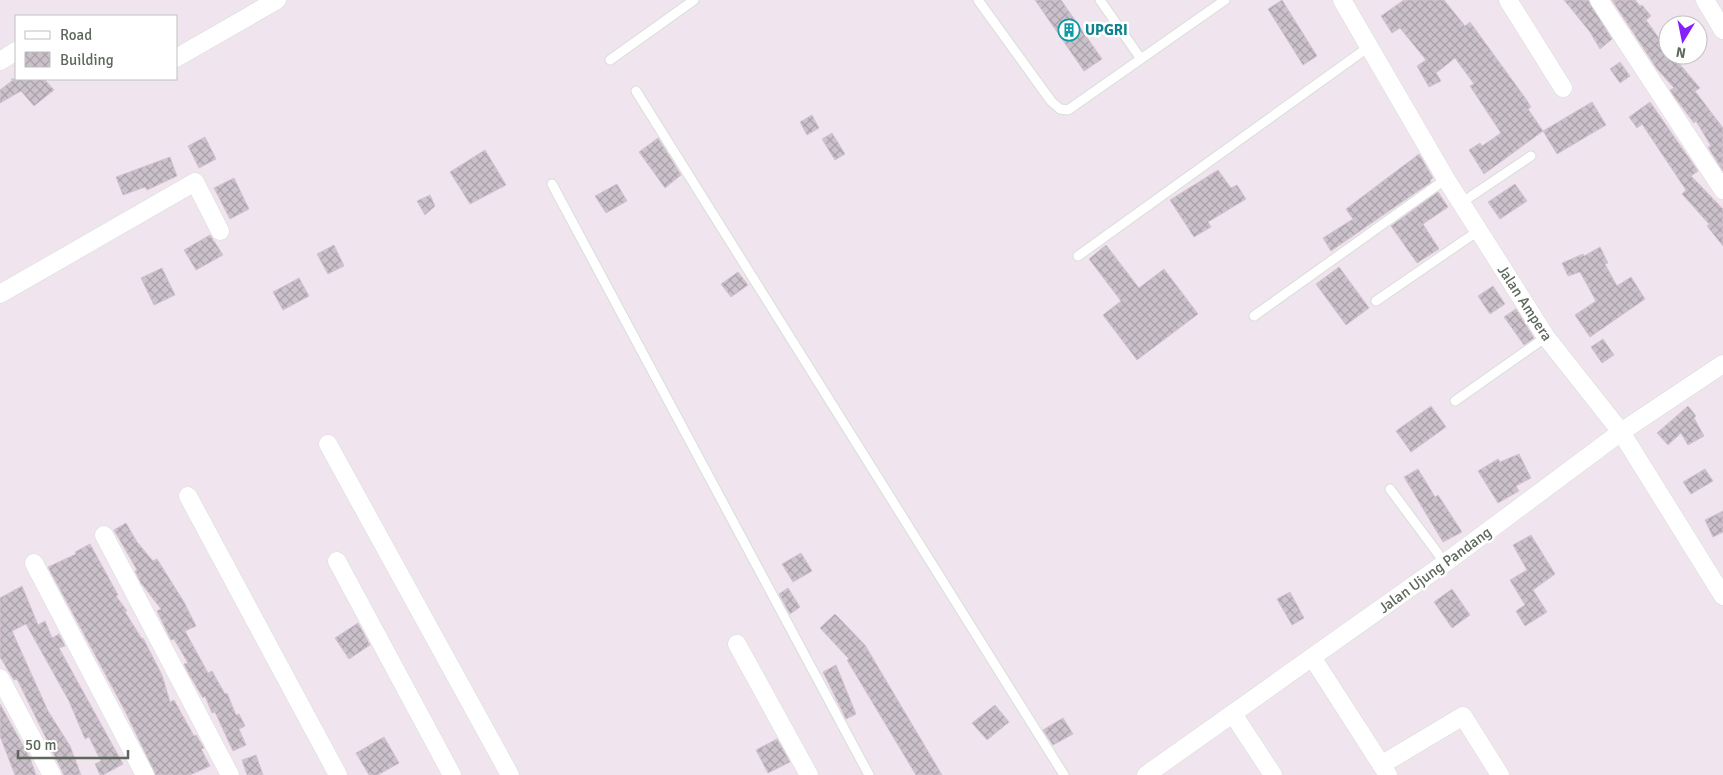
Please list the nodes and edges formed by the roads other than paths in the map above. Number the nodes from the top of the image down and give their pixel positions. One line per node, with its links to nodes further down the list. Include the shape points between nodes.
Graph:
1 (277, 0): 13 (street)
2 (694, 0): 15 (lane)
3 (978, 0): 14 (lane, via 1051,102 1060,109 1068,110)
4 (1100, 0): 14 (lane)
5 (1225, 0): 14 (lane)
6 (1342, 0): 11 (street, Jalan Ampera)
7 (1508, 0): 17 (street)
8 (1600, 0): 22 (street)
9 (1705, 0): 10 (street)
10 (1723, 30)
11 (1370, 46): 20 (street, Jalan Ampera); 26 (lane)
12 (15, 52): 16 (street)
13 (178, 57)
14 (1142, 59)
15 (610, 60)
16 (0, 61)
17 (1564, 88)
18 (636, 91): 55 (lane)
19 (1531, 156): 23 (lane)
20 (1446, 178): 23 (street, Jalan Ampera); 29 (lane)
21 (552, 184): 54 (lane)
22 (1723, 190)
23 (1461, 203): 25 (street, Jalan Ampera)
24 (220, 230): 27 (street, via 195,182)
25 (1478, 231): 28 (lane); 30 (street, Jalan Ampera)
26 (1078, 256)
27 (0, 294)
28 (1376, 301)
29 (1254, 316)
30 (1546, 337): 32 (lane); 33 (street, Jalan Ampera)
31 (1723, 364): 33 (street, Jalan Ujung Pandang)
32 (1455, 401)
33 (1621, 432): 39 (street, Jalan Ujung Pandang); 41 (street, Jalan Ampera)
34 (328, 444): 52 (street)
35 (1390, 489): 39 (lane)
36 (188, 496): 50 (street)
37 (104, 535): 49 (street)
38 (337, 561): 51 (street)
39 (1445, 563): 43 (street, Jalan Ujung Pandang)
40 (34, 564): 48 (street)
41 (1723, 596)
42 (737, 644): 53 (street)
43 (1312, 657): 45 (street, Jalan Ujung Pandang); 46 (street)
44 (0, 678): 47 (street)
45 (1232, 714): 56 (street, Jalan Ujung Pandang); 57 (street)
46 (1385, 770): 58 (street, via 1463,716)
47 (52, 775)
48 (145, 775)
49 (230, 775)
50 (338, 775)
51 (452, 775)
52 (510, 775)
53 (808, 775)
54 (869, 775)
55 (1064, 775)
56 (1146, 775)
57 (1273, 775)
58 (1500, 775)

